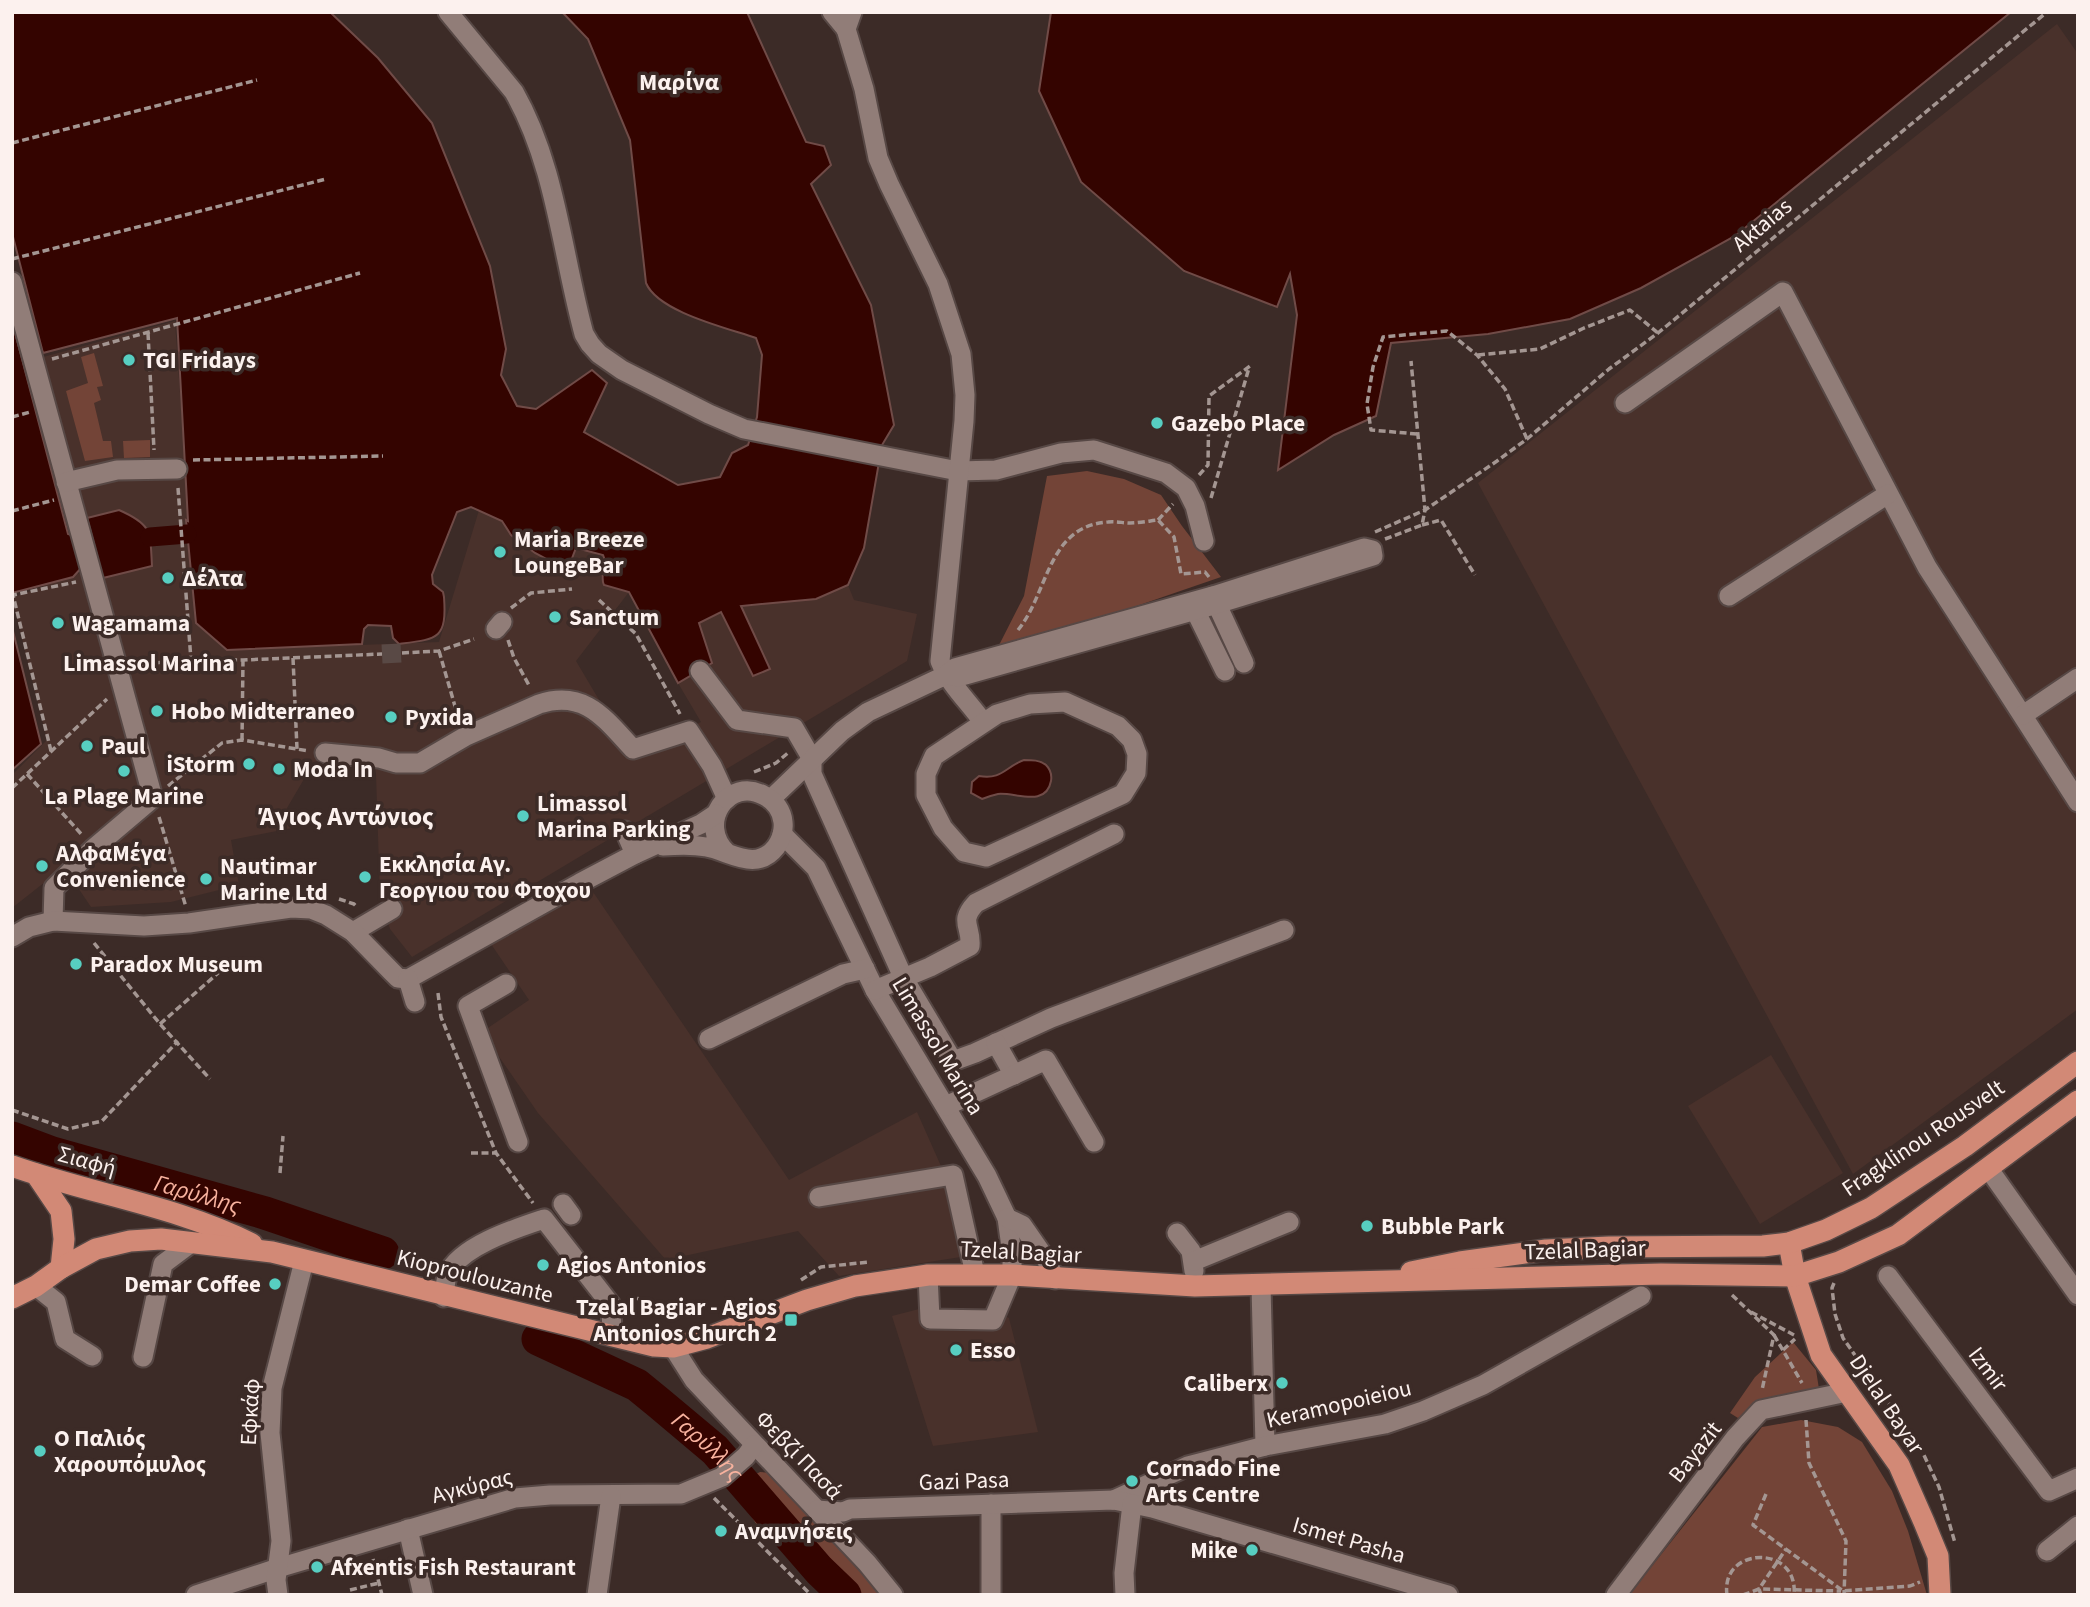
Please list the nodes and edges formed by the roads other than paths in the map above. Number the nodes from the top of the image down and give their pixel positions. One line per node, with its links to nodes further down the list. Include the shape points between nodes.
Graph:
1 (448, 12): 7 (street, via 523,107 590,344 622,370 744,429)
2 (832, 12): 3 (street)
3 (849, 21): 7 (street, via 878,158 938,284 961,354 965,395)
4 (12, 282): 8 (street)
5 (1625, 403): 9 (street, via 1783,292)
6 (181, 465): 8 (street, via 117,470)
7 (958, 471): 10 (street, via 996,470 1061,453 1094,450 1166,473 1190,497); 18 (street, via 940,661)
8 (62, 490): 34 (street, via 77,519 153,798 54,888)
9 (1888, 494): 13 (street); 20 (street, via 1927,567)
10 (1205, 541)
11 (1366, 547): 12 (street)
12 (1215, 595): 14 (street); 15 (street); 18 (street, via 956,668)
13 (1729, 596)
14 (1195, 610): 17 (street); 18 (street, via 958,677)
15 (1244, 663)
16 (700, 671): 23 (street, via 737,720 794,728)
17 (1225, 671)
18 (946, 675): 21 (street); 23 (street, via 868,712)
19 (2078, 678): 20 (street)
20 (2023, 715): 25 (street)
21 (983, 722): 21 (street, via 934,756 926,774 926,795 943,828 964,852 986,857 1029,838 1123,794 1136,773 1132,740 1118,726 1065,702 1030,704)
22 (325, 754): 26 (street, via 420,763 466,736 539,704 573,699 603,716 633,750 689,732 712,766)
23 (812, 759): 24 (street); 39 (street, via 812,774)
24 (771, 799): 26 (street, via 751,791 738,793); 28 (street, Limassol Marina, via 781,813)
25 (2078, 802)
26 (722, 806): 30 (street, via 701,824); 31 (street, via 715,835)
27 (625, 831): 32 (street)
28 (782, 834): 31 (street, via 772,851 756,859 738,859); 38 (street, Limassol Marina, via 816,868)
29 (1114, 834): 39 (street, via 976,904 965,922 970,946)
30 (654, 846): 31 (street, via 699,846); 32 (street)
31 (727, 853)
32 (635, 854): 40 (street)
33 (392, 909): 36 (street)
34 (53, 921): 36 (street, via 144,926 291,908 311,909); 37 (street)
35 (1284, 930): 45 (street)
36 (353, 932): 40 (street, via 398,978)
37 (12, 937)
38 (865, 969): 42 (street, Limassol Marina); 44 (street, via 843,974)
39 (903, 977): 42 (street); 45 (street, via 953,1061)
40 (408, 979): 43 (street)
41 (506, 984): 50 (street, via 468,1006)
42 (875, 990): 49 (street, Limassol Marina)
43 (415, 1002)
44 (709, 1040)
45 (996, 1043): 47 (street)
46 (2078, 1062): 60 (main road, Fragklinou Rousvelt, via 1965,1146 1871,1208)
47 (1014, 1075): 49 (street); 51 (street, via 1046,1060)
48 (2078, 1101): 53 (main road)
49 (946, 1106): 56 (street, Limassol Marina)
50 (518, 1142)
51 (1094, 1142)
52 (12, 1166): 54 (main road, Σιαφή)
53 (1988, 1168): 68 (main road, via 1898,1235); 75 (street)
54 (36, 1174): 61 (main road, Σιαφή, via 215,1228); 64 (main road, via 61,1212)
55 (819, 1197): 65 (street, via 953,1175)
56 (1007, 1218): 67 (street); 70 (street, Limassol Marina, via 1022,1225)
57 (1289, 1222): 63 (street)
58 (1177, 1233): 63 (street)
59 (191, 1243): 61 (main road); 64 (main road, via 161,1239 123,1242 96,1249); 82 (street, via 163,1264)
60 (1789, 1243): 68 (main road, Djelal Bayar); 71 (main road, Tzelal Bagiar, via 1546,1250)
61 (266, 1252): 62 (main road, Kioproulouzante)
62 (304, 1261): 77 (main road, Kioproulouzante); 94 (street, Εφκάφ, via 272,1388 270,1433 281,1541)
63 (1194, 1261): 73 (street)
64 (61, 1268): 72 (main road)
65 (975, 1274): 66 (main road, Tzelal Bagiar); 67 (main road, Tzelal Bagiar)
66 (928, 1275): 67 (street, via 930,1319 993,1320); 80 (main road, Tzelal Bagiar, via 855,1286)
67 (1012, 1275): 70 (main road, Tzelal Bagiar)
68 (1795, 1276): 71 (main road, Tzelal Bagiar); 83 (main road, Djelal Bayar, via 1821,1355)
69 (1888, 1276): 86 (street, Izmir, via 2049,1491)
70 (1055, 1279): 73 (main road, Tzelal Bagiar)
71 (1377, 1280): 74 (main road, Tzelal Bagiar)
72 (36, 1286): 78 (main road); 81 (street, via 56,1302 65,1339)
73 (1195, 1286): 74 (main road, Tzelal Bagiar)
74 (1261, 1286): 84 (street)
75 (2078, 1295)
76 (1641, 1296): 84 (street, Keramopoieiou, via 1483,1384 1423,1411 1385,1424)
77 (444, 1297): 79 (main road, Kioproulouzante); 79 (street, via 448,1274 465,1255 499,1234 544,1219 611,1305)
78 (12, 1298)
79 (612, 1336): 80 (main road, Kioproulouzante)
80 (673, 1347): 85 (street, Φεβζί Πασά)
81 (92, 1356)
82 (143, 1357)
83 (1847, 1392): 103 (street, Bayazit, via 1760,1410); 104 (main road, Djelal Bayar, via 1899,1465 1938,1556)
84 (1265, 1446): 88 (street, Keramopoieiou, via 1188,1466)
85 (750, 1450): 87 (street, Αγκύρας, via 703,1487 681,1494); 90 (street, Φεβζί Πασά)
86 (2077, 1481)
87 (611, 1496): 92 (street, Αγκύρας, via 515,1498); 98 (street)
88 (1123, 1502): 89 (street, Gazi Pasa); 101 (street); 102 (street, Ismet Pasha)
89 (991, 1504): 90 (street, Gazi Pasa); 100 (street)
90 (817, 1510): 99 (street, Φεβζί Πασά)
91 (2078, 1526): 93 (street)
92 (408, 1529): 94 (street, Αγκύρας); 97 (street)
93 (2047, 1551)
94 (278, 1568): 95 (street, Αγκύρας); 96 (street, Εφκάφ)
95 (196, 1595)
96 (278, 1595)
97 (423, 1595)
98 (597, 1595)
99 (893, 1595)
100 (991, 1595)
101 (1125, 1595)
102 (1448, 1595)
103 (1616, 1595)
104 (1940, 1595)

